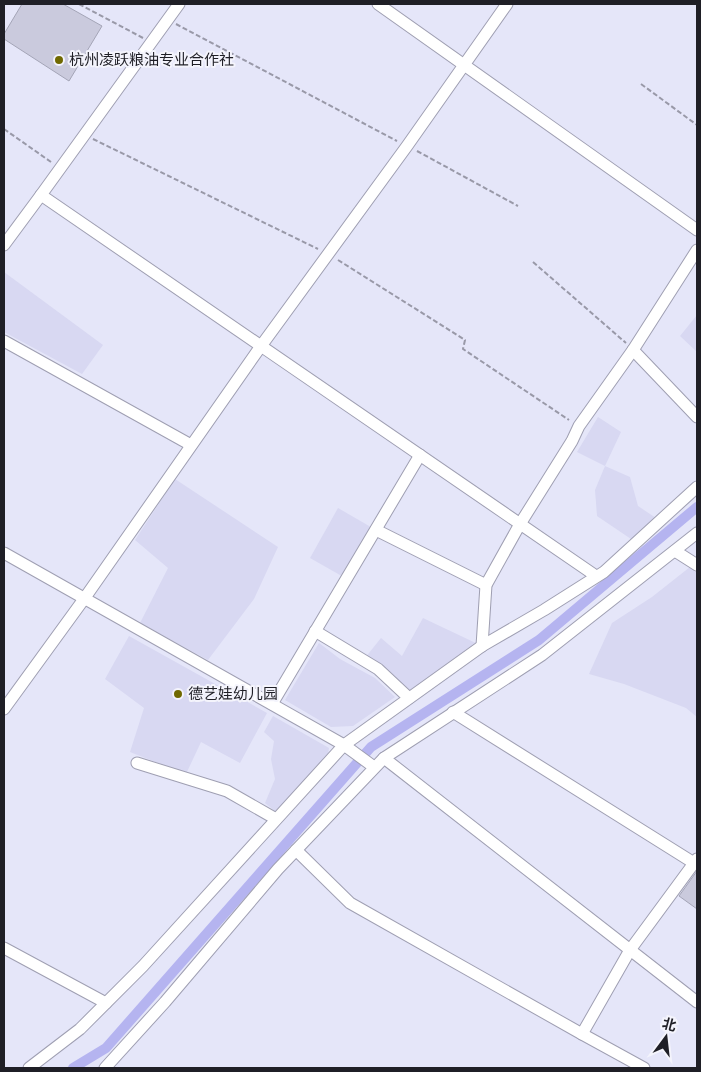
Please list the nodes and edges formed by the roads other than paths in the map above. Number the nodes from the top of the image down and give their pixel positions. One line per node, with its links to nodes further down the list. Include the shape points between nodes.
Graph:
1 (179, 4): 5 (street)
2 (378, 4): 4 (street)
3 (507, 4): 4 (street)
4 (464, 65): 6 (street); 10 (street)
5 (42, 195): 7 (street); 10 (street)
6 (697, 230)
7 (4, 245)
8 (697, 250): 11 (street)
9 (4, 342): 13 (street)
10 (261, 346): 13 (street); 14 (street)
11 (633, 350): 12 (street); 16 (street, via 579,426)
12 (697, 417)
13 (192, 445): 24 (street)
14 (420, 455): 16 (street); 17 (street)
15 (697, 487): 22 (street)
16 (520, 524): 22 (street); 23 (street)
17 (376, 530): 23 (street); 25 (street)
18 (697, 533): 19 (street)
19 (675, 551): 21 (street); 30 (street, via 542,655)
20 (4, 553): 24 (street)
21 (697, 565)
22 (596, 576): 26 (street)
23 (486, 585): 26 (street)
24 (84, 598): 28 (street); 29 (street)
25 (316, 631): 27 (street, via 378,670); 28 (street)
26 (482, 646): 27 (street)
27 (409, 698): 31 (street)
28 (272, 704): 31 (street)
29 (4, 709)
30 (453, 712): 32 (street); 37 (street)
31 (344, 744): 34 (street); 35 (street)
32 (384, 758): 34 (street); 39 (street)
33 (138, 763): 35 (street, via 227,791)
34 (374, 767): 36 (street)
35 (276, 819): 41 (street)
36 (296, 850): 42 (street, via 350,903); 44 (street)
37 (696, 861): 39 (street)
38 (4, 948): 41 (street)
39 (630, 950): 40 (street); 42 (street)
40 (697, 1002)
41 (106, 1003): 43 (street)
42 (582, 1034): 45 (street)
43 (29, 1068)
44 (105, 1068)
45 (644, 1068)

